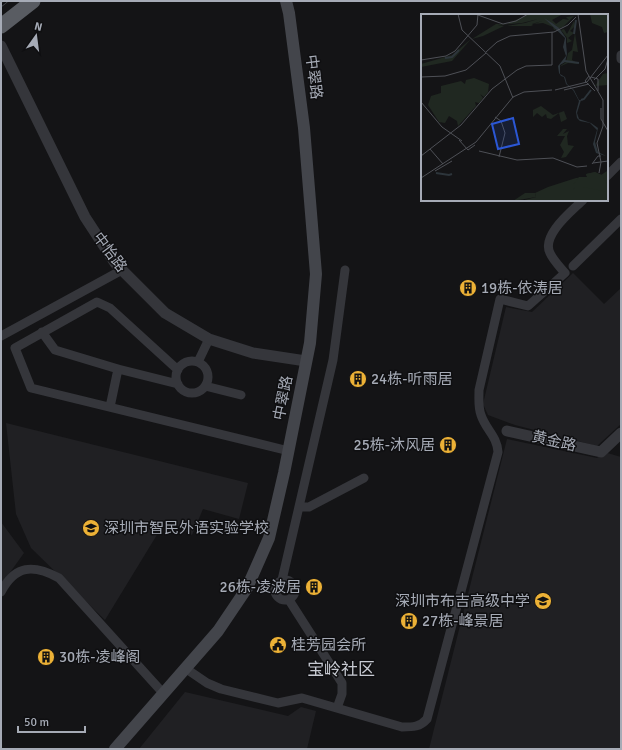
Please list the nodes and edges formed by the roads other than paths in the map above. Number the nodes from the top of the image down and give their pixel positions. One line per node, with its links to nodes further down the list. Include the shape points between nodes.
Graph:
1 (33, 1): 3 (highway)
2 (286, 1): 17 (main road, 中翠路, via 304,128 316,274)
3 (1, 26)
4 (1, 46): 12 (street, 中怡路, via 85,217)
5 (621, 55): 6 (street)
6 (621, 59)
7 (621, 162): 8 (street)
8 (608, 175)
9 (582, 201): 35 (street, via 557,226 548,245 550,253 565,273 528,306 500,299 478,404 481,416 497,441 498,452 428,719 413,728 402,727)
10 (621, 219): 11 (street)
11 (573, 266)
12 (122, 270): 15 (street); 16 (street, 中怡路, via 165,313)
13 (345, 270): 29 (street, via 333,360)
14 (42, 332): 19 (street, via 55,350); 20 (street, via 97,302 110,308); 24 (street, via 14,348 31,388)
15 (1, 336)
16 (210, 339): 17 (street, 中怡路, via 253,353); 18 (street)
17 (306, 361): 27 (main road, 中翠路)
18 (198, 362): 20 (street, via 186,363); 22 (street, via 206,369 208,375)
19 (118, 369): 21 (street); 24 (street)
20 (178, 370): 21 (street)
21 (178, 384): 22 (street, via 182,389 192,393)
22 (205, 386): 23 (street)
23 (241, 394)
24 (110, 407): 27 (street)
25 (507, 430): 26 (street, 黄金路, via 601,452)
26 (621, 433)
27 (289, 451): 33 (main road, 中翠路, via 269,538 247,588 218,631)
28 (364, 478): 29 (street, via 308,507)
29 (300, 507): 30 (street)
30 (282, 580): 32 (street, via 292,582 296,588 295,595); 32 (street, via 276,587 276,594 282,600)
31 (1, 592): 34 (street, via 7,580 20,571 31,568 59,578)
32 (290, 600): 35 (street, via 342,683)
33 (185, 668): 34 (main road, 中翠路); 35 (street, via 221,689 259,699 278,703 302,698)
34 (163, 693): 36 (main road, 中翠路)
35 (338, 708)
36 (115, 749)

